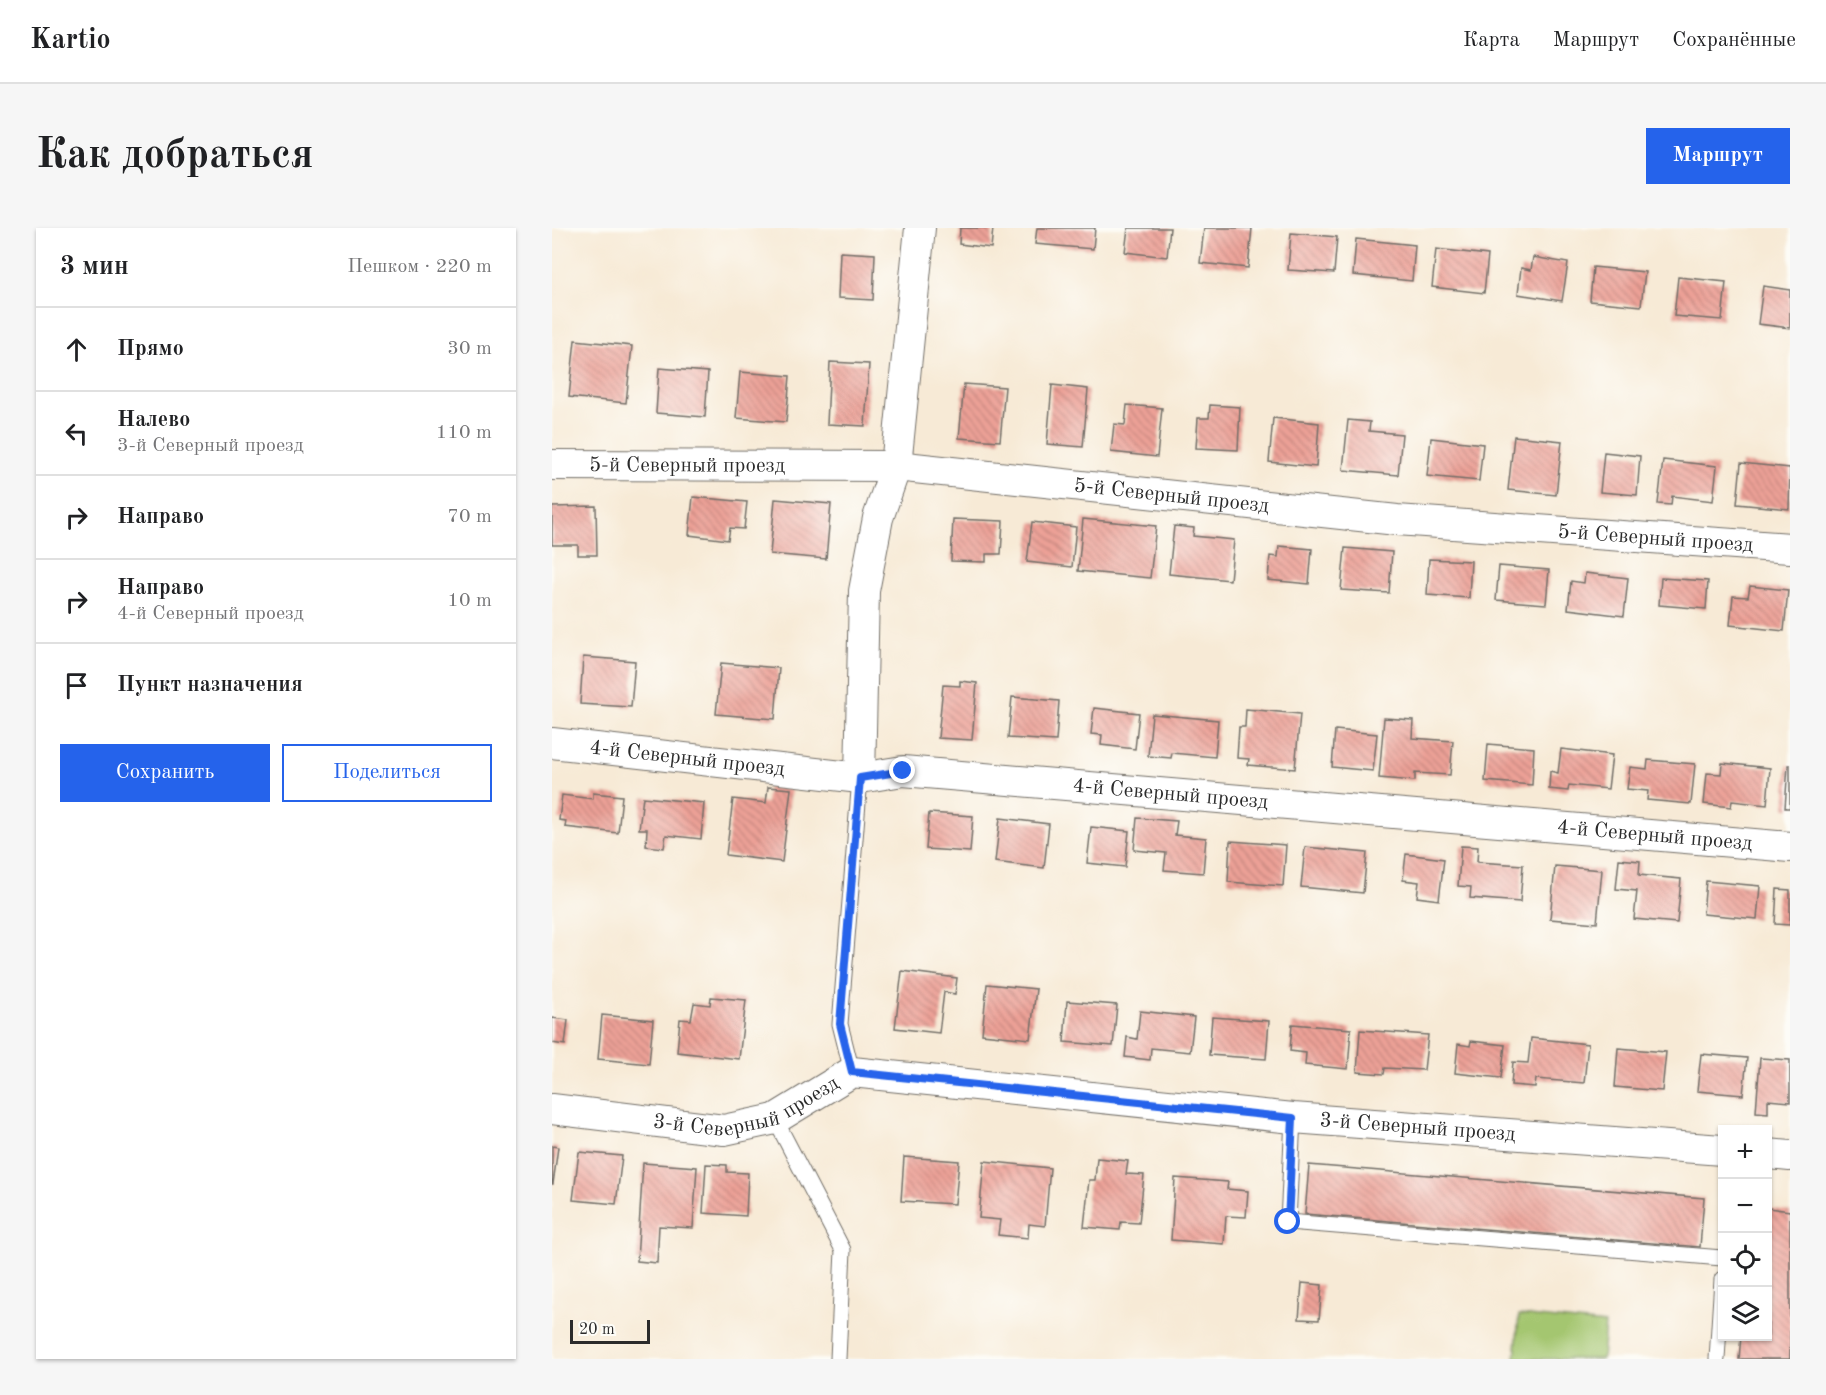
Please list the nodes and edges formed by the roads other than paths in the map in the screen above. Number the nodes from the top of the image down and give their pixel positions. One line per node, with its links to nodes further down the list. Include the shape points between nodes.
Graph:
1 (920, 228): 3 (street)
2 (552, 465): 3 (street, 5-й Северный проезд)
3 (896, 466): 4 (street, 5-й Северный проезд, via 1397,520); 6 (street, via 878,518 864,591)
4 (1790, 548)
5 (552, 743): 6 (street, 4-й Северный проезд)
6 (860, 778): 7 (street, 4-й Северный проезд, via 903,771); 8 (lane, via 840,1024)
7 (1790, 847)
8 (852, 1072): 10 (street, 3-й Северный проезд); 11 (street, 3-й Северный проезд)
9 (552, 1110): 11 (street, 3-й Северный проезд, via 724,1130)
10 (1293, 1118): 12 (street, 3-й Северный проезд); 15 (lane, via 1288,1222)
11 (775, 1119): 17 (lane, via 843,1250)
12 (1718, 1150)
13 (1772, 1154): 14 (street)
14 (1790, 1156)
15 (1718, 1258)
16 (1721, 1287): 18 (lane)
17 (838, 1359)
18 (1716, 1359)

